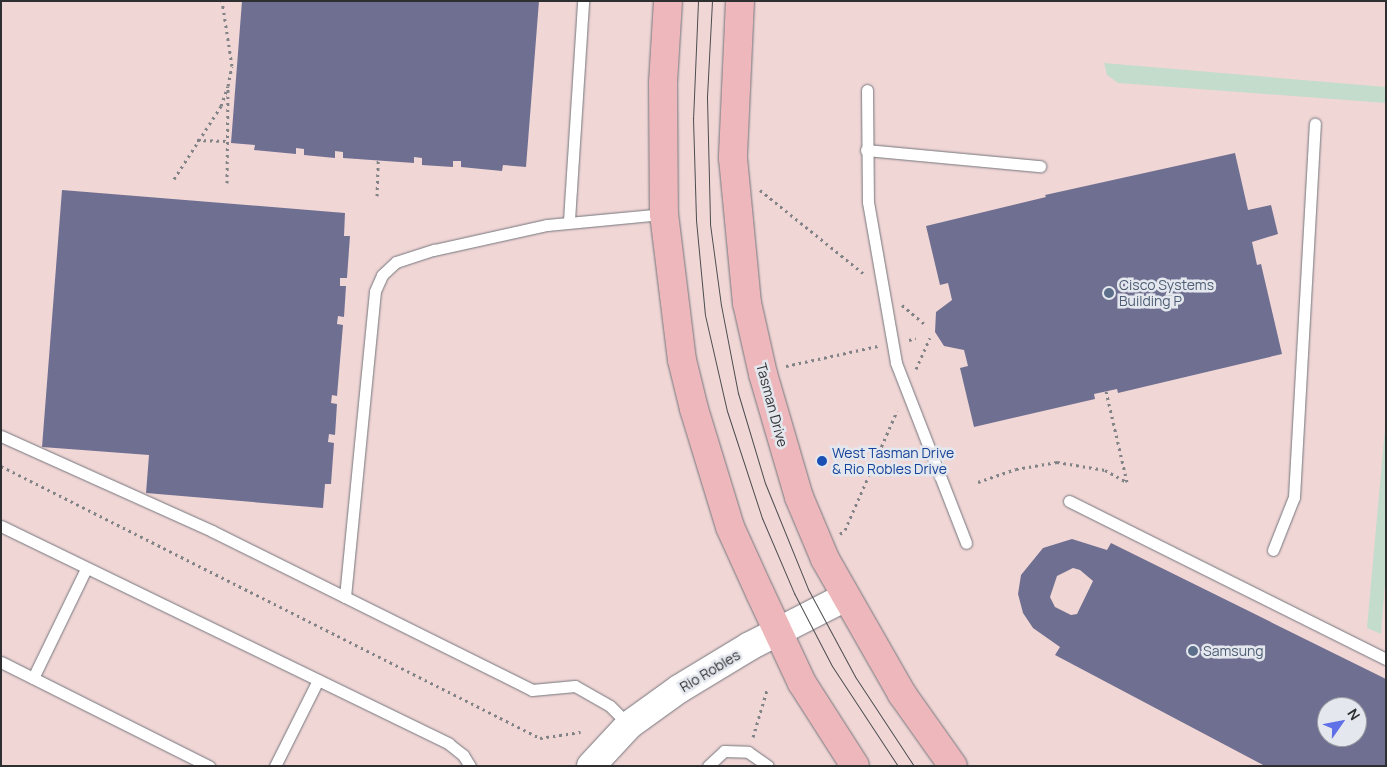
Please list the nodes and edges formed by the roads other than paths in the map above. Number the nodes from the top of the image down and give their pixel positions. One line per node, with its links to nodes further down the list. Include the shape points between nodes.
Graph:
1 (583, 1): 9 (lane)
2 (668, 1): 8 (main road, via 662,102)
3 (740, 1): 17 (main road, Tasman Drive, via 733,158 747,303 763,374 799,497)
4 (867, 90): 6 (lane)
5 (1315, 124): 14 (lane, via 1294,497)
6 (866, 150): 7 (lane); 13 (lane, via 868,202 892,343 906,390)
7 (1040, 166)
8 (664, 214): 9 (lane); 18 (main road, via 682,360 694,409 730,527)
9 (569, 220): 16 (lane, via 434,250 396,262 382,275 375,291)
10 (1, 436): 16 (lane, via 212,531)
11 (1069, 500): 19 (lane)
12 (1, 526): 15 (lane)
13 (966, 543)
14 (1273, 550)
15 (86, 569): 21 (lane); 22 (lane)
16 (345, 597): 23 (lane, via 532,690 575,686 610,706)
17 (844, 598): 18 (street, Rio Robles); 31 (main road, Tasman Drive, via 902,694)
18 (778, 632): 23 (street, Rio Robles, via 679,689); 30 (main road, via 802,683)
19 (1386, 659)
20 (1, 662): 21 (lane)
21 (33, 678): 24 (lane)
22 (318, 680): 25 (lane); 26 (lane, via 449,744 463,755)
23 (629, 725): 27 (street, Rio Robles)
24 (210, 766)
25 (275, 766)
26 (470, 766)
27 (591, 766)
28 (708, 766): 29 (lane, via 724,751 748,752)
29 (768, 766)
30 (855, 766)
31 (953, 766)

